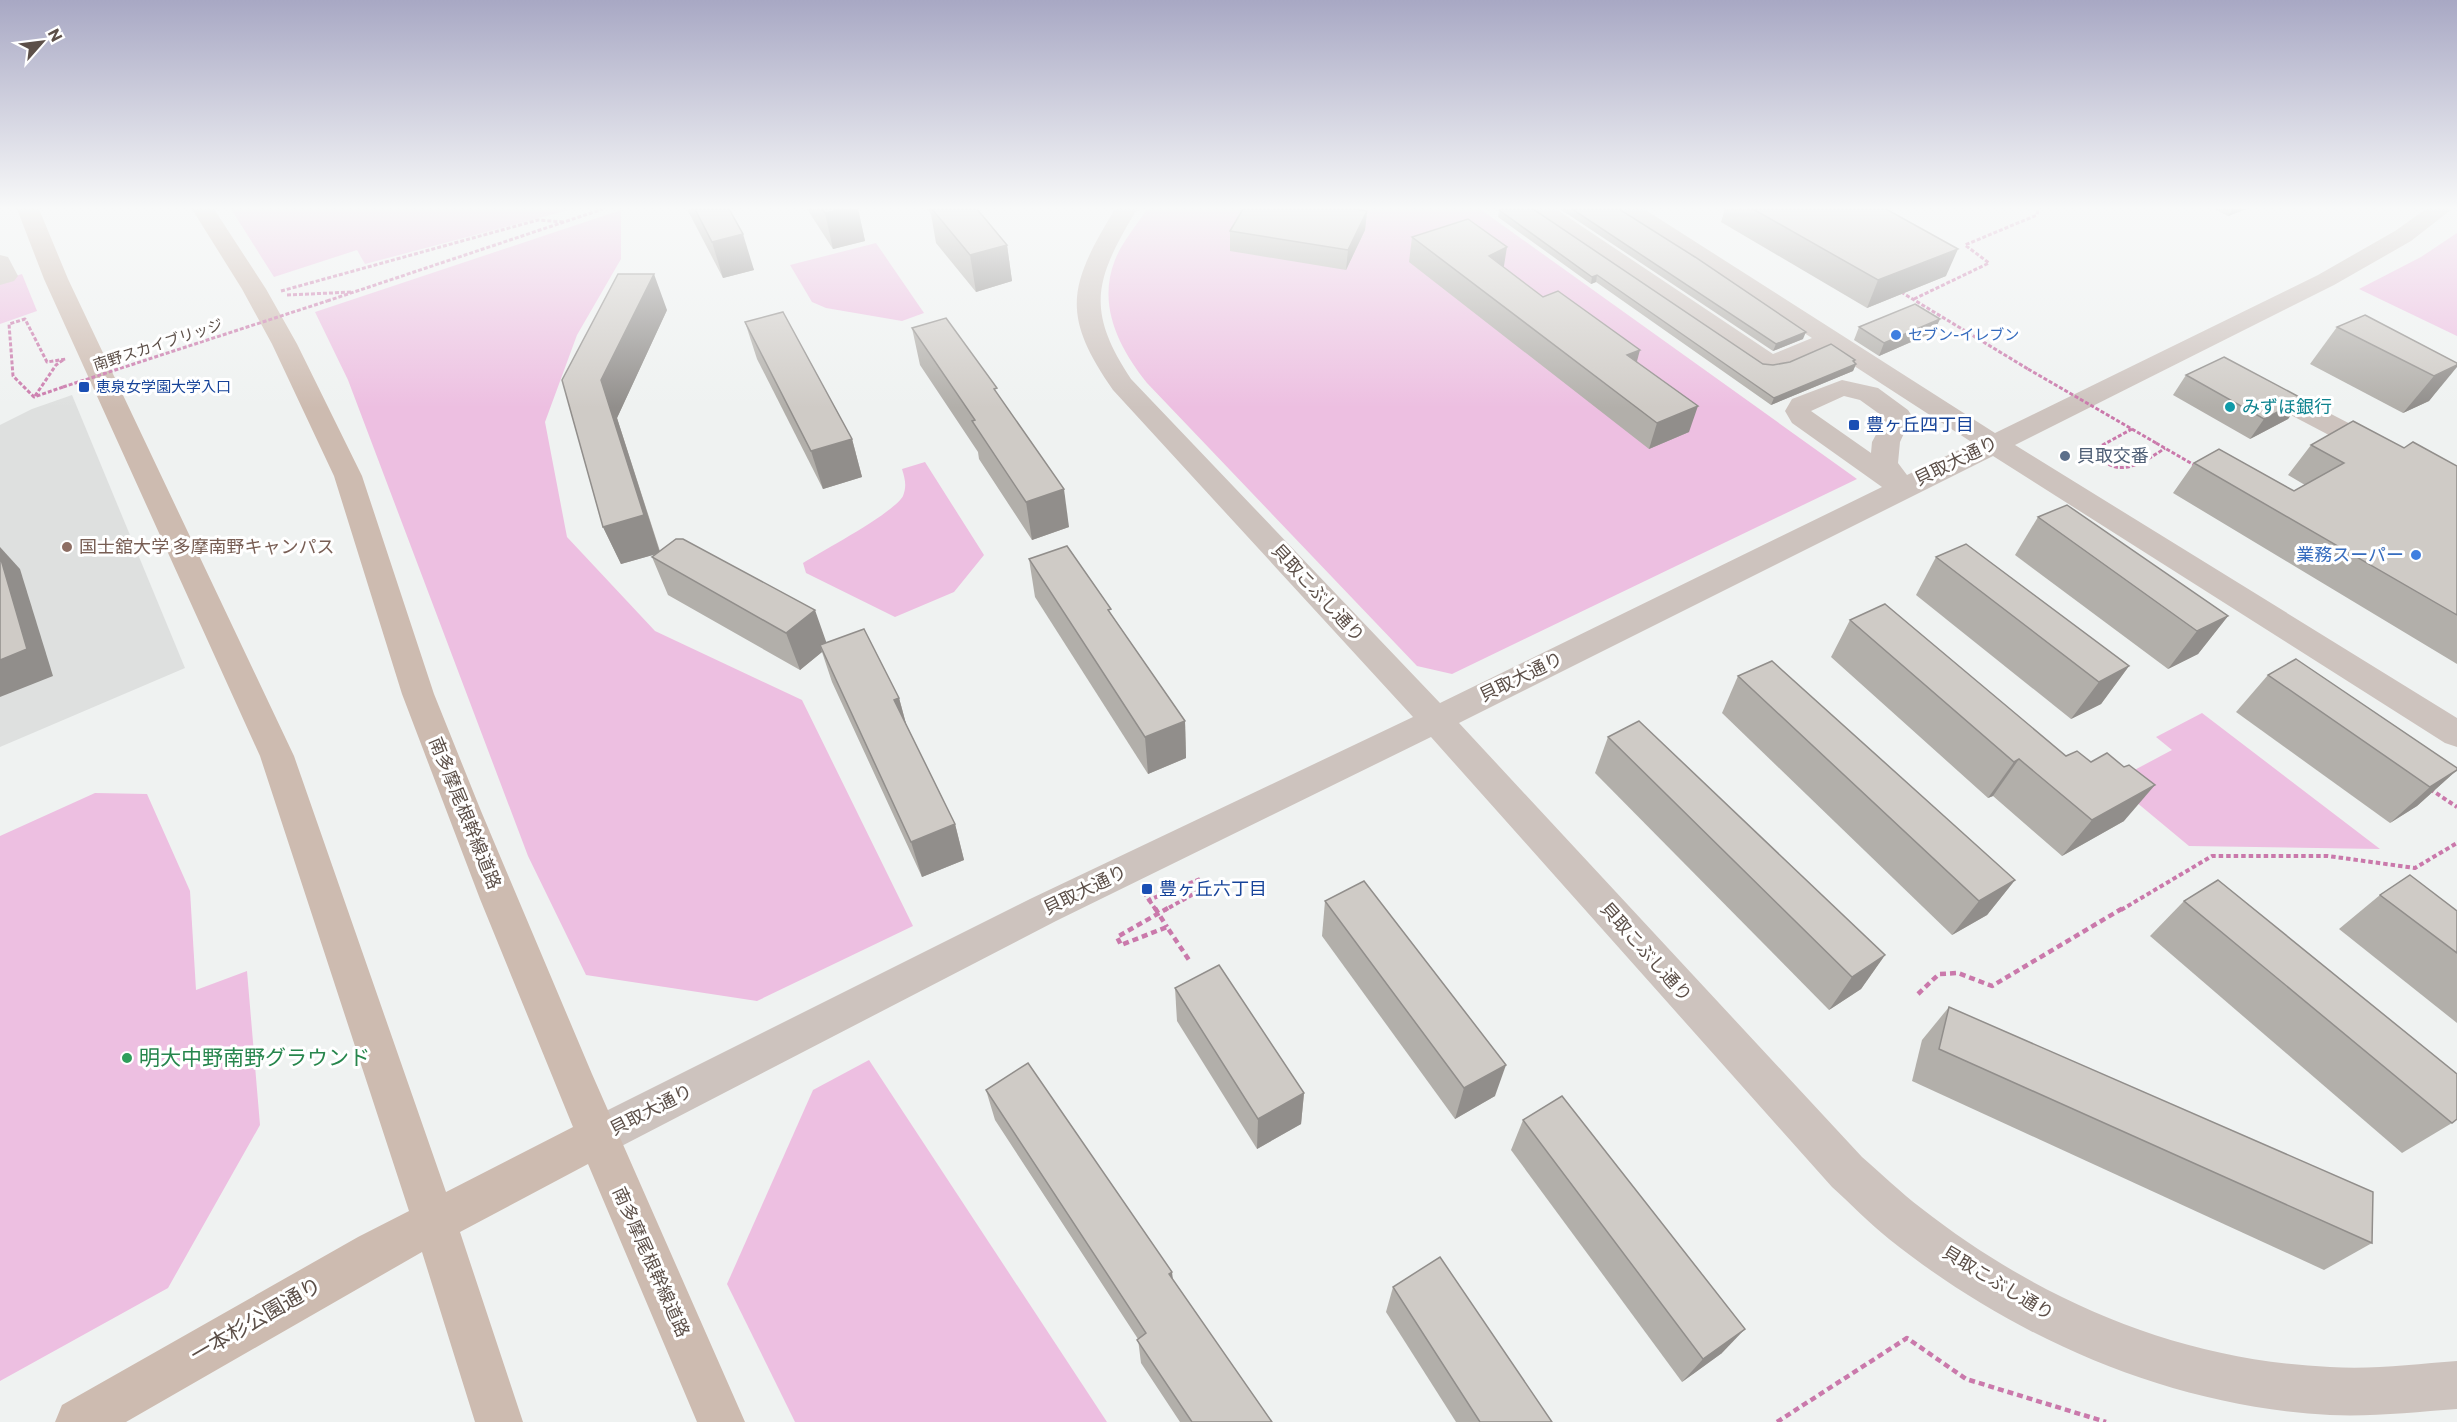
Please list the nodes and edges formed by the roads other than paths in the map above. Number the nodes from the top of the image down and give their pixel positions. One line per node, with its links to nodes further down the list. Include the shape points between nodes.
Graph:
1 (55, 275): 14 (main road, via 277,756)
2 (245, 275): 13 (main road, 南多摩尾根幹線道路, via 308,390 350,481 427,719)
3 (1091, 275): 11 (street, 貝取こぶし通り, via 1086,310 1100,351 1122,384)
4 (1639, 275): 7 (street, via 1771,364)
5 (1732, 275): 7 (street)
6 (2334, 275): 8 (street, 貝取大通り)
7 (1830, 339): 9 (street)
8 (2187, 347): 9 (street, 貝取大通り); 10 (street)
9 (1992, 443): 11 (street, 貝取大通り); 12 (street)
10 (2457, 491)
11 (1436, 720): 13 (street, 貝取大通り, via 1043,910); 15 (street, 貝取こぶし通り, via 1847,1172 1910,1227 1979,1275 2068,1325 2154,1360 2229,1379 2313,1390)
12 (2457, 734)
13 (597, 1137): 14 (main road, 一本杉公園通り); 18 (main road, 南多摩尾根幹線道路)
14 (434, 1220): 16 (main road, 一本杉公園通り); 17 (main road)
15 (2457, 1385)
16 (79, 1422)
17 (499, 1422)
18 (722, 1422)

